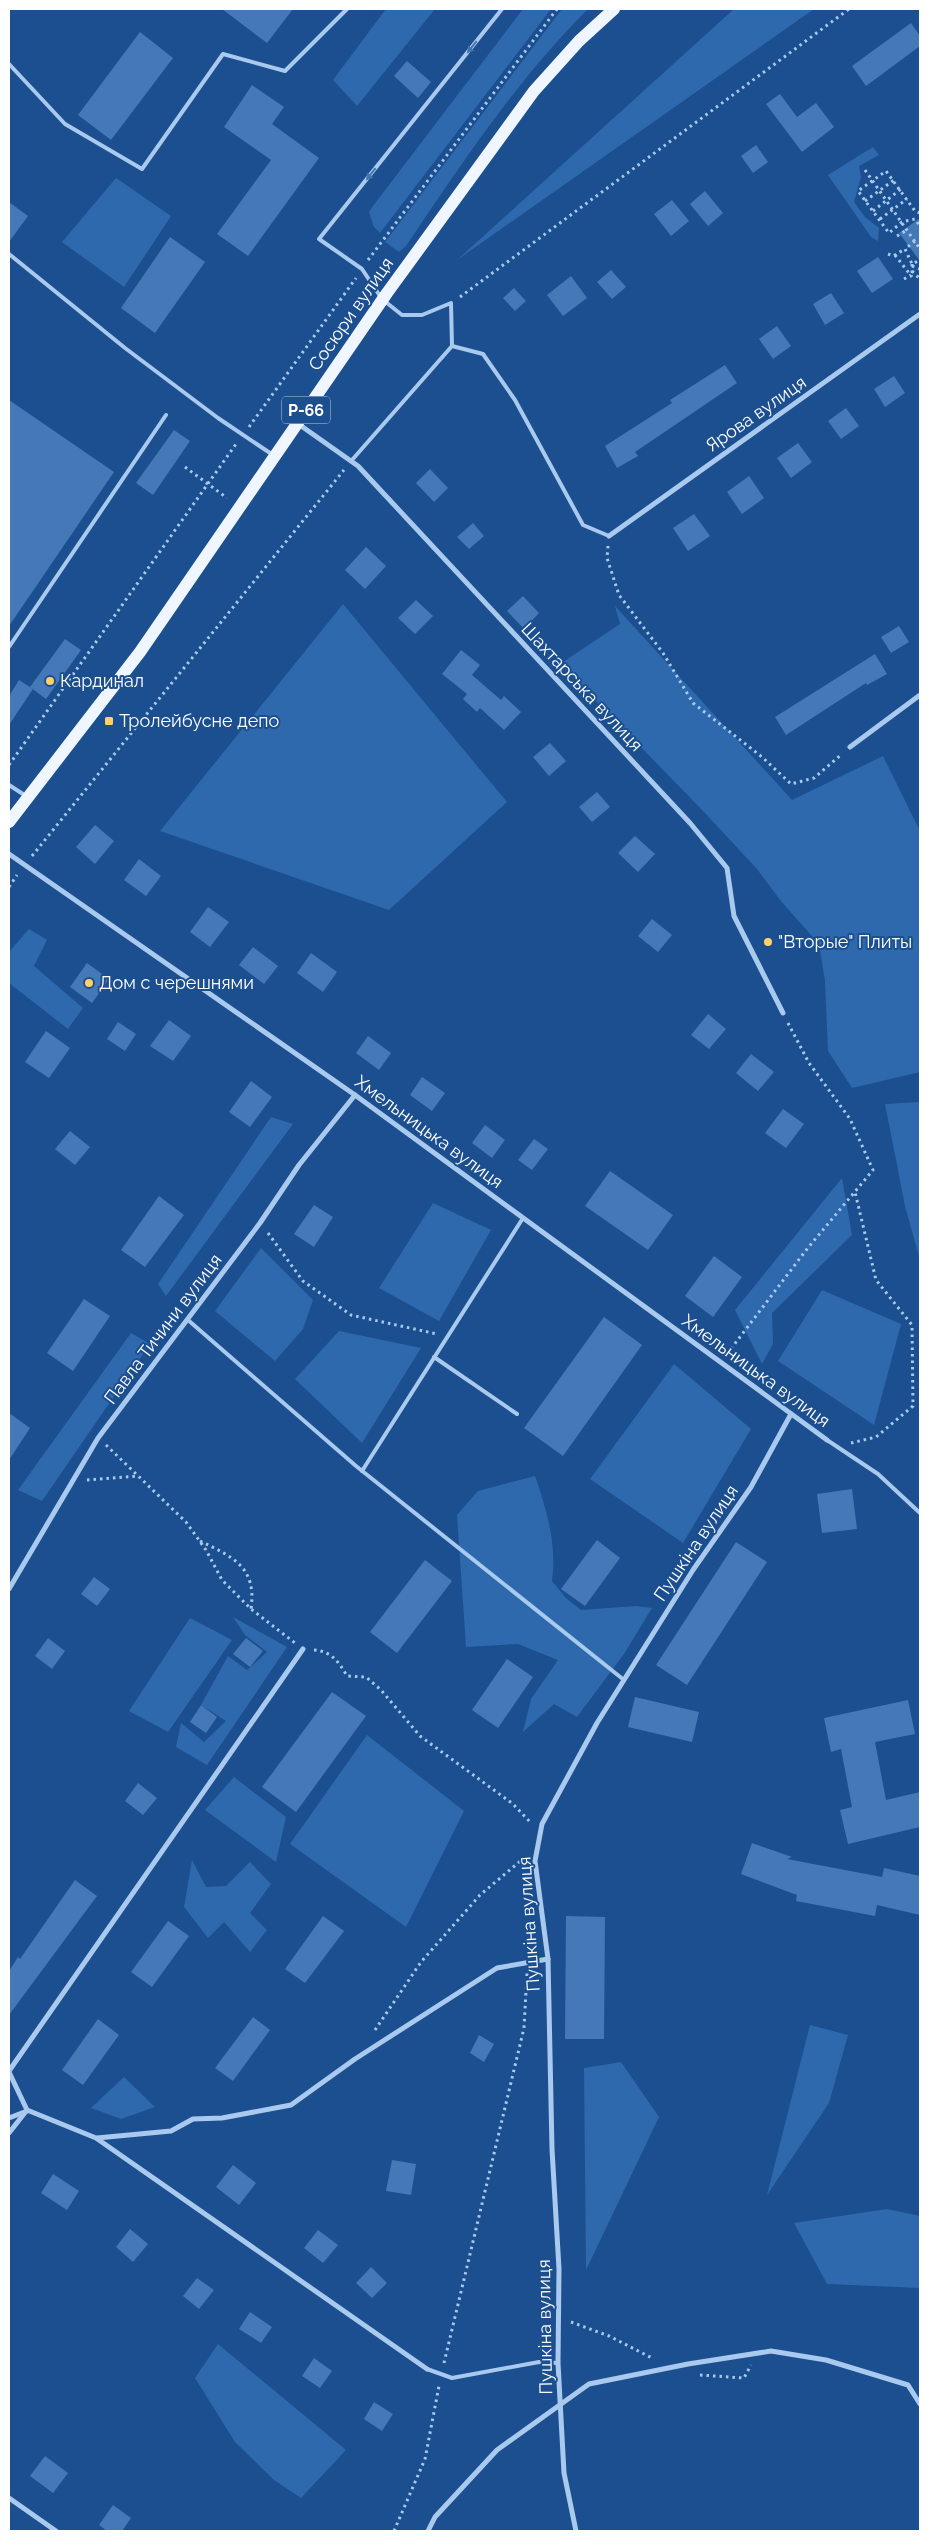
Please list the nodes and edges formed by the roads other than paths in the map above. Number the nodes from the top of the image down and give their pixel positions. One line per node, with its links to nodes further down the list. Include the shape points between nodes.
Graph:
1 (347, 9): 4 (lane, via 285,71 224,54 142,169 65,124)
2 (502, 9): 6 (lane, one-way to 6, via 319,239 362,269)
3 (614, 9): 6 (main road, Сосюри вулиця / Р-66, via 579,41 534,91)
4 (9, 64)
5 (9, 254): 11 (lane, via 125,348)
6 (382, 299): 8 (lane, via 402,315 422,315 451,303); 10 (main road, Сосюри вулиця / Р-66)
7 (920, 314): 13 (street, Ярова вулиця)
8 (452, 346): 12 (lane); 13 (lane, via 483,354 515,400 583,525)
9 (166, 415): 14 (lane)
10 (297, 423): 11 (main road, Сосюри вулиця / Р-66); 12 (street, Шахтарська вулиця)
11 (274, 456): 18 (main road, Сосюри вулиця / Р-66, via 140,652)
12 (352, 460): 21 (street, Шахтарська вулиця, via 690,823 727,868 734,916)
13 (609, 536)
14 (9, 647)
15 (920, 695): 16 (street)
16 (850, 747)
17 (9, 785): 18 (lane)
18 (28, 798): 19 (main road, Сосюри вулиця / Р-66)
19 (9, 822)
20 (9, 854): 22 (street, Хмельницька вулиця)
21 (783, 1013)
22 (355, 1095): 23 (street, Хмельницька вулиця); 24 (street, Павла Тичини вулиця)
23 (523, 1218): 25 (lane); 27 (street, Хмельницька вулиця)
24 (188, 1320): 29 (lane); 31 (street, Павла Тичини вулиця, via 98,1438)
25 (434, 1357): 26 (lane); 29 (lane)
26 (517, 1414)
27 (791, 1414): 28 (street, Хмельницька вулиця); 33 (street, Пушкіна вулиця, via 751,1487 693,1570)
28 (827, 1440): 30 (lane, via 878,1474)
29 (362, 1470): 33 (lane)
30 (920, 1513)
31 (9, 1589)
32 (303, 1649): 35 (street)
33 (624, 1680): 34 (street, Пушкіна вулиця, via 542,1824 535,1861)
34 (548, 1959): 39 (street, via 497,1968 349,2063 291,2105 222,2118 193,2119 171,2131); 40 (street, Пушкіна вулиця, via 559,2269)
35 (9, 2071): 36 (street)
36 (27, 2110): 37 (street); 38 (street); 39 (street)
37 (9, 2118)
38 (9, 2133)
39 (96, 2138): 41 (street)
40 (558, 2363): 41 (lane, via 539,2362 452,2378); 43 (street, Пушкіна вулиця)
41 (427, 2368)
42 (920, 2404): 43 (street, via 908,2386 826,2360 770,2351 589,2384)
43 (560, 2405): 46 (street, via 497,2450 435,2516); 47 (street, Пушкіна вулиця, via 564,2474)
44 (9, 2498): 45 (street)
45 (56, 2531)
46 (428, 2531)
47 (576, 2531)

